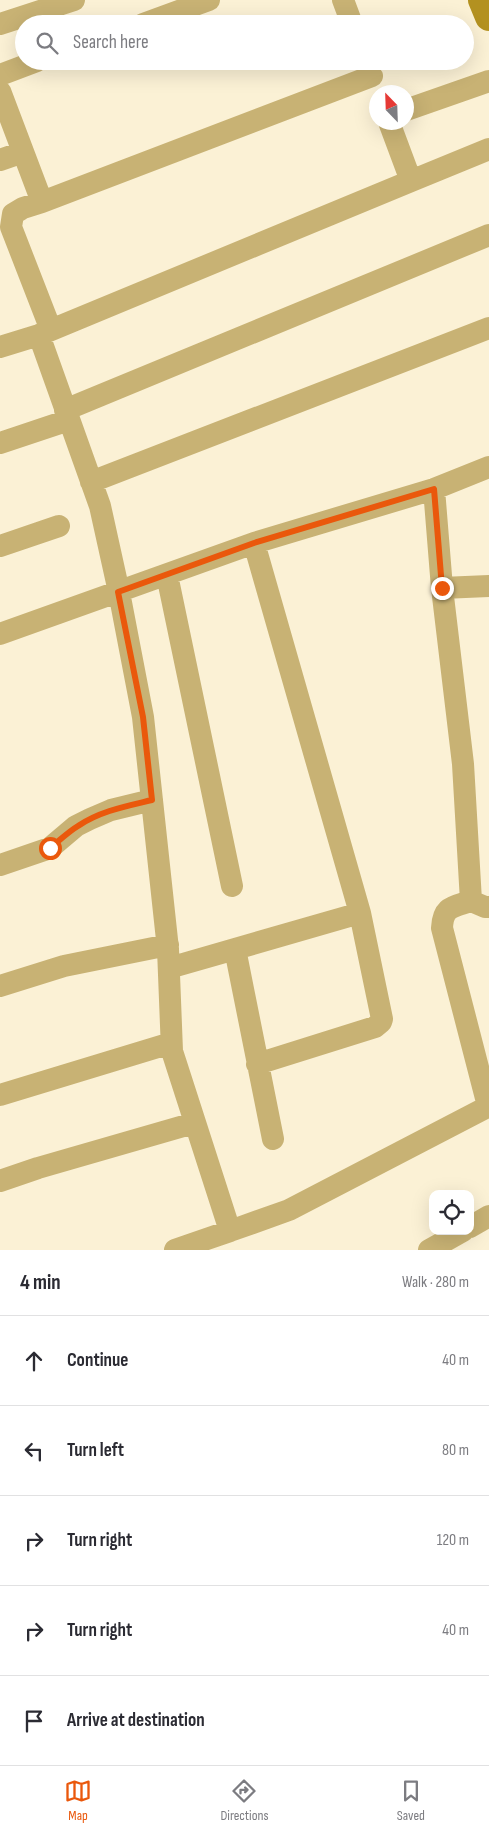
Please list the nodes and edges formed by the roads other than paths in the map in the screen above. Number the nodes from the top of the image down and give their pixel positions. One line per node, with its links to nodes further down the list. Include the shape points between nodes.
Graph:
1 (74, 0): 5 (street)
2 (209, 0): 6 (street)
3 (343, 0): 7 (street)
4 (482, 0): 8 (main road)
5 (28, 15)
6 (168, 15)
7 (349, 15)
8 (489, 17)
9 (15, 19): 10 (street)
10 (0, 24)
11 (15, 69): 12 (street)
12 (0, 75)
13 (372, 77): 22 (street)
14 (489, 81): 16 (street)
15 (0, 91): 19 (street)
16 (414, 107)
17 (393, 130): 21 (street)
18 (489, 149): 21 (street)
19 (23, 152): 20 (street); 22 (street)
20 (0, 160)
21 (411, 180): 25 (street)
22 (42, 202): 25 (street, via 13,214 11,227)
23 (489, 235): 27 (street)
24 (489, 328): 30 (street)
25 (45, 333): 26 (street); 27 (street)
26 (0, 347)
27 (67, 415): 28 (street); 30 (street)
28 (0, 443)
29 (489, 467): 31 (street)
30 (91, 482): 38 (street, via 100,506)
31 (434, 489): 33 (street); 37 (street)
32 (59, 526): 34 (street)
33 (254, 543): 35 (street); 44 (street)
34 (0, 546)
35 (167, 575): 38 (street); 42 (street)
36 (489, 586): 37 (street)
37 (442, 588): 43 (street)
38 (118, 592): 39 (street); 40 (street, via 143,717)
39 (0, 634)
40 (152, 800): 41 (street, via 111,810 76,826 50,848); 45 (street)
41 (0, 865)
42 (232, 886)
43 (480, 904): 52 (street, via 447,910 442,928)
44 (360, 913): 46 (street); 50 (street, via 381,1022 375,1027)
45 (168, 945): 47 (street); 48 (street, via 64,966)
46 (236, 949): 47 (street); 50 (street)
47 (169, 968): 49 (street)
48 (0, 986)
49 (171, 1043): 51 (street); 53 (street)
50 (257, 1064): 54 (street)
51 (0, 1095)
52 (488, 1106): 58 (street, via 289,1210)
53 (194, 1122): 55 (street); 58 (street)
54 (273, 1139)
55 (0, 1181)
56 (489, 1216): 57 (street)
57 (474, 1225)
58 (230, 1231): 60 (street)
59 (455, 1235): 61 (street)
60 (175, 1250)
61 (429, 1250)

